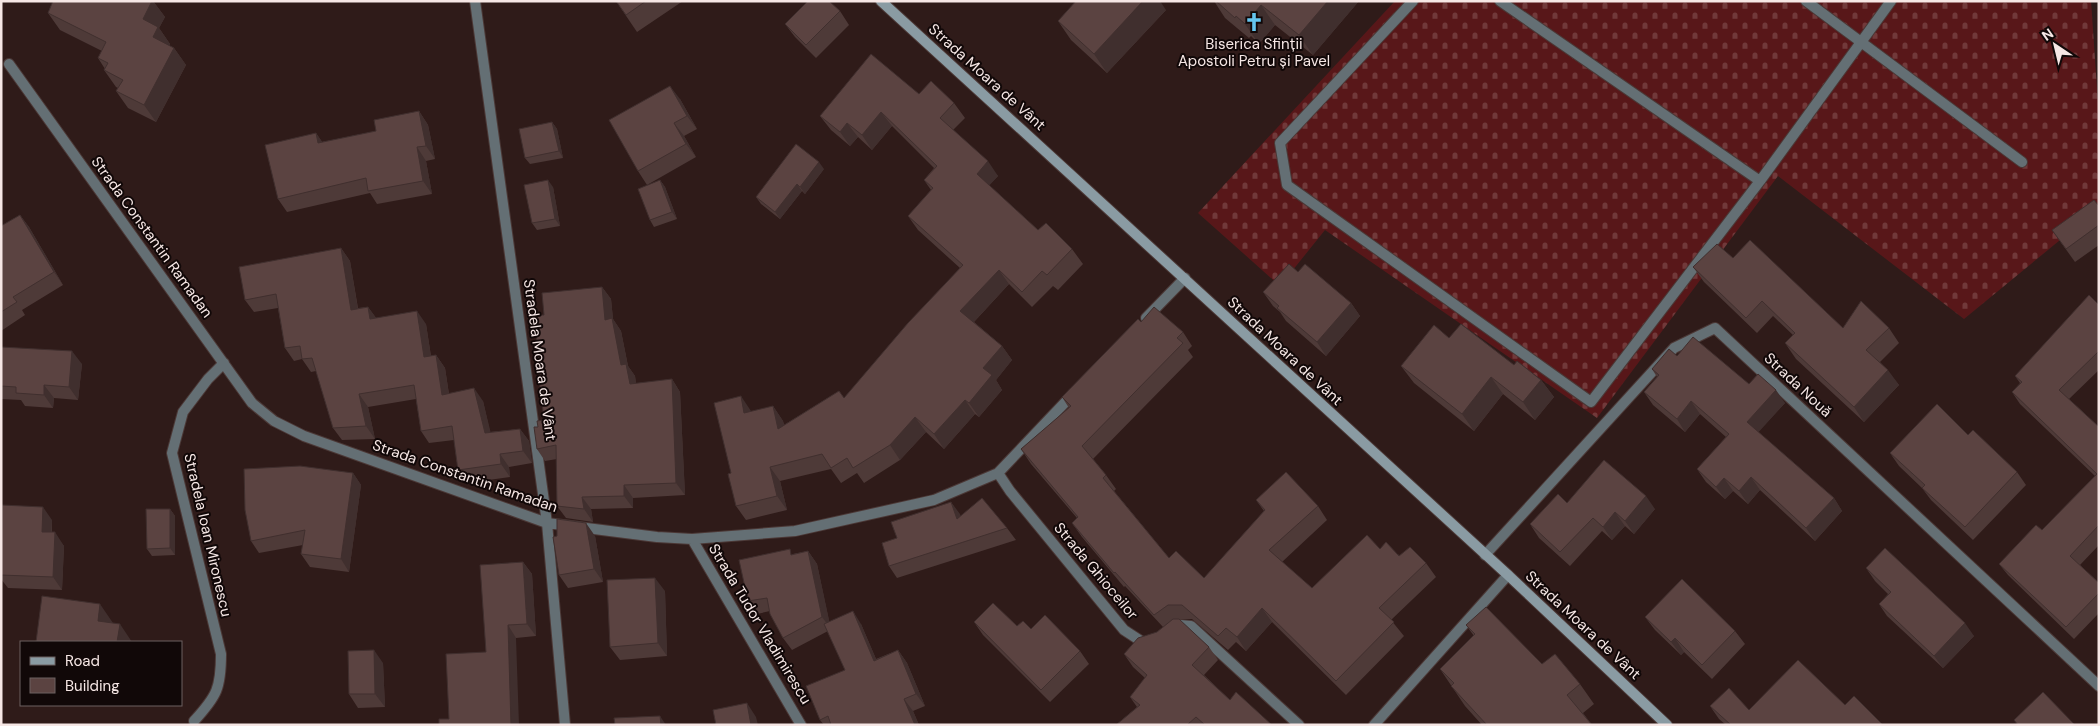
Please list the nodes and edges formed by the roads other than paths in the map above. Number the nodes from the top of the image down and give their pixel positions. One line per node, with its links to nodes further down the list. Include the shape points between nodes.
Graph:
1 (475, 1): 16 (street, Stradela Moara de Vânt)
2 (881, 1): 11 (main road, Strada Moara de Vânt)
3 (1413, 1): 10 (street, via 1280,143 1287,185 1591,402)
4 (1500, 1): 10 (street)
5 (1806, 1): 7 (street)
6 (1891, 1): 7 (street)
7 (1860, 42): 9 (street); 10 (street)
8 (9, 64): 13 (street, Strada Constantin Ramadan)
9 (2022, 162)
10 (1760, 180)
11 (1185, 278): 12 (street); 18 (main road, Strada Moara de Vânt)
12 (1136, 328)
13 (224, 363): 16 (street, Strada Constantin Ramadan, via 252,403 274,421 304,436); 23 (street, Stradela Ioan Mironescu, via 183,412 172,452 221,654 221,679 211,702)
14 (1080, 386): 15 (street, Strada Constantin Ramadan)
15 (998, 473): 17 (street, Strada Constantin Ramadan, via 934,500 804,529); 21 (street, Strada Ghioceilor, via 1124,630 1146,645)
16 (547, 523): 17 (street, Strada Constantin Ramadan); 24 (street, Stradela Moara de Vânt)
17 (692, 539): 25 (street, Strada Tudor Vladimirescu)
18 (1485, 555): 19 (main road, Strada Moara de Vânt); 22 (street, Strada Nouă, via 1674,348 1715,328)
19 (1508, 575): 27 (street); 28 (main road, Strada Moara de Vânt)
20 (1168, 635): 26 (street, via 1180,625 1191,626)
21 (1154, 642)
22 (2099, 686)
23 (192, 723)
24 (565, 725)
25 (801, 725)
26 (1300, 725)
27 (1374, 725)
28 (1667, 725)

